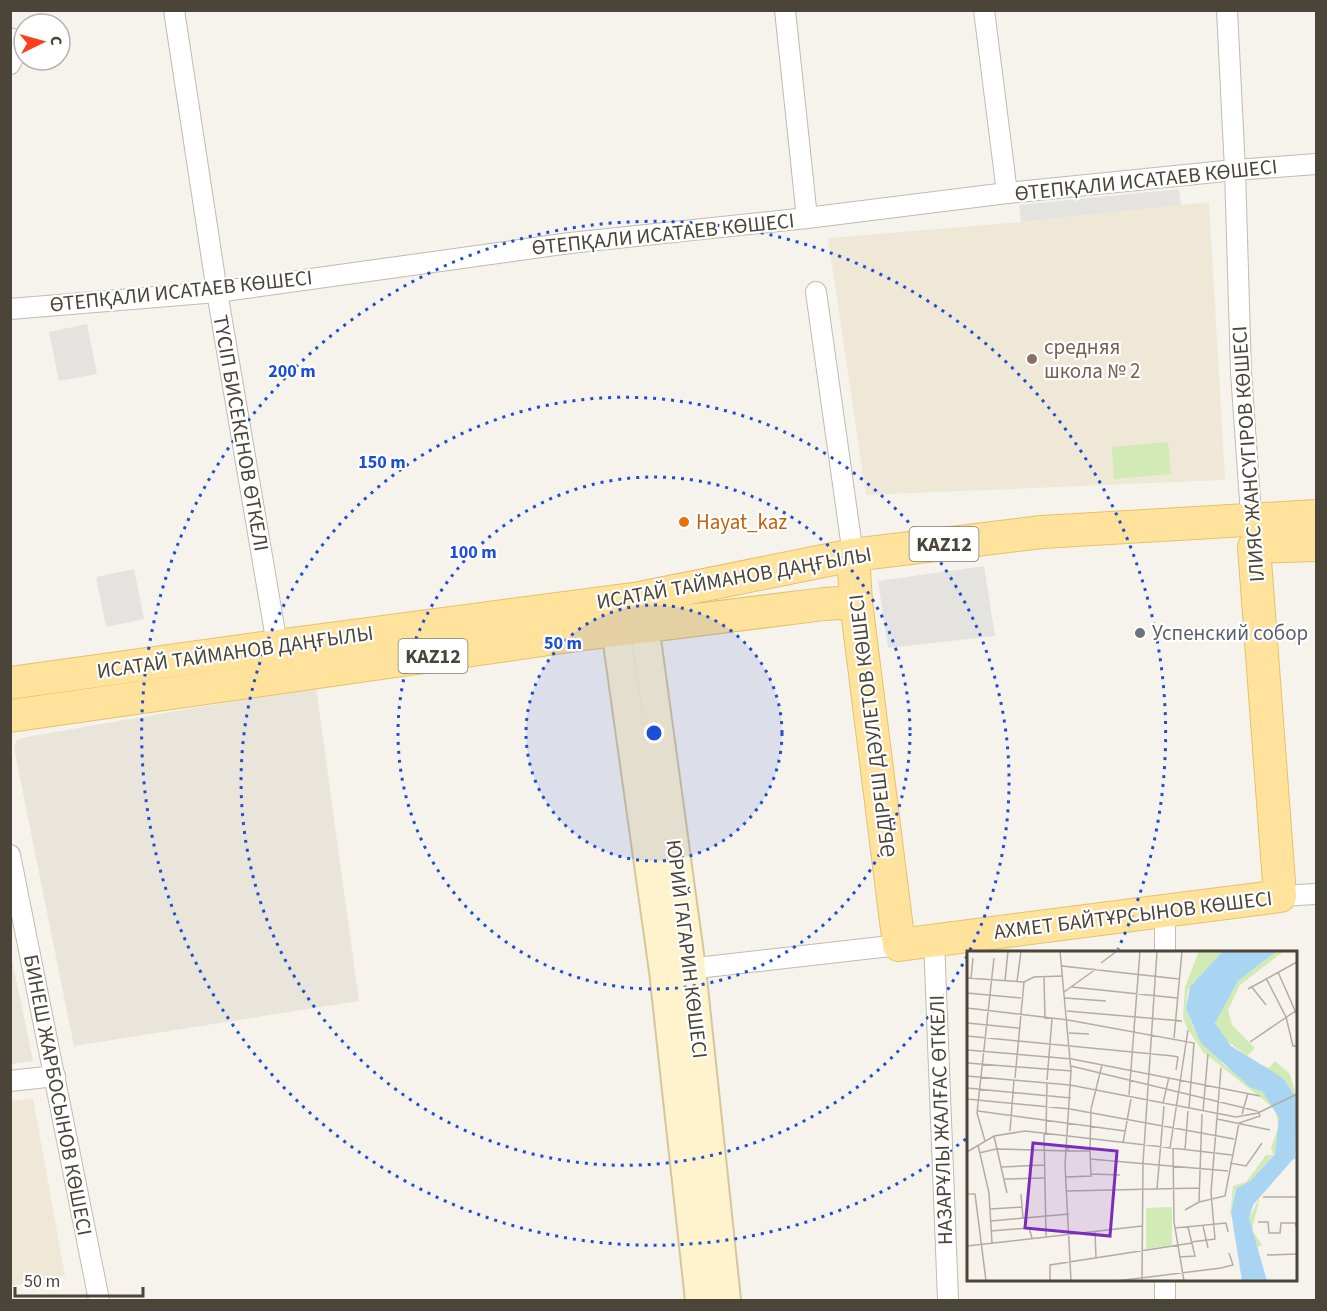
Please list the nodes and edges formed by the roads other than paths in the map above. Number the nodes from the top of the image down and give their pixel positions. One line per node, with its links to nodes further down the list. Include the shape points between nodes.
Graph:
1 (174, 10): 11 (street, ТҮСІП БИСЕКЕНОВ ӨТКЕЛІ)
2 (785, 10): 10 (street)
3 (984, 10): 9 (street)
4 (1227, 10): 8 (street, ІЛИЯС ЖАНСҮГІРОВ КӨШЕСІ)
5 (10, 38): 6 (street, via 14,56)
6 (10, 64)
7 (1317, 164): 8 (street, ӨТЕПҚАЛИ ИСАТАЕВ КӨШЕСІ)
8 (1235, 170): 9 (street, ӨТЕПҚАЛИ ИСАТАЕВ КӨШЕСІ); 15 (street, ІЛИЯС ЖАНСҮГІРОВ КӨШЕСІ, via 1240,372)
9 (1007, 193): 10 (street, ӨТЕПҚАЛИ ИСАТАЕВ КӨШЕСІ)
10 (807, 218): 11 (street, ӨТЕПҚАЛИ ИСАТАЕВ КӨШЕСІ, via 570,243)
11 (217, 292): 13 (street, ӨТЕПҚАЛИ ИСАТАЕВ КӨШЕСІ); 20 (street, ТҮСІП БИСЕКЕНОВ ӨТКЕЛІ)
12 (816, 292): 17 (street, ӘБДІРЕШ ДӘУЛЕТОВ КӨШЕСІ)
13 (10, 309)
14 (1317, 516): 15 (main road, ИСАТАЙ ТАЙМАНОВ ДАҢҒЫЛЫ / KAZ12)
15 (1252, 534): 16 (main road, ИСАТАЙ ТАЙМАНОВ ДАҢҒЫЛЫ / KAZ12); 17 (main road, ИСАТАЙ ТАЙМАНОВ ДАҢҒЫЛЫ / KAZ12, via 1042,532); 26 (main road, ІЛИЯС ЖАНСҮГІРОВ КӨШЕСІ)
16 (1317, 545)
17 (854, 555): 18 (main road, ӘБДІРЕШ ДӘУЛЕТОВ КӨШЕСІ); 19 (main road, ИСАТАЙ ТАЙМАНОВ ДАҢҒЫЛЫ / KAZ12)
18 (856, 602): 19 (main road, ИСАТАЙ ТАЙМАНОВ ДАҢҒЫЛЫ / KAZ12); 29 (main road, ӘБДІРЕШ ДӘУЛЕТОВ КӨШЕСІ)
19 (629, 615): 20 (main road, ИСАТАЙ ТАЙМАНОВ ДАҢҒЫЛЫ / KAZ12); 21 (main road, ИСАТАЙ ТАЙМАНОВ ДАҢҒЫЛЫ / KAZ12); 31 (street, ЮРИЙ ГАГАРИН КӨШЕСІ)
20 (277, 646): 21 (street, ТҮСІП БИСЕКЕНОВ ӨТКЕЛІ); 22 (main road, ИСАТАЙ ТАЙМАНОВ ДАҢҒЫЛЫ / KAZ12)
21 (283, 677): 23 (main road, ИСАТАЙ ТАЙМАНОВ ДАҢҒЫЛЫ / KAZ12)
22 (10, 683)
23 (10, 716)
24 (10, 855): 32 (street, БИНЕШ ЖАРБОСЫНОВ КӨШЕСІ)
25 (1317, 894): 26 (street, АХМЕТ БАЙТҰРСЫНОВ КӨШЕСІ)
26 (1280, 896): 27 (main road, АХМЕТ БАЙТҰРСЫНОВ КӨШЕСІ)
27 (1165, 910): 28 (main road, АХМЕТ БАЙТҰРСЫНОВ КӨШЕСІ); 30 (street)
28 (934, 940): 29 (main road, АХМЕТ БАЙТҰРСЫНОВ КӨШЕСІ); 38 (street, НАЗАРҰЛЫ ЖАЛҒАС ӨТКЕЛІ)
29 (899, 945): 31 (street, АХМЕТ БАЙТҰРСЫНОВ КӨШЕСІ)
30 (1165, 951)
31 (678, 970): 36 (street, ЮРИЙ ГАГАРИН КӨШЕСІ); 37 (street, ЮРИЙ ГАГАРИН КӨШЕСІ)
32 (55, 1076): 33 (street); 35 (street, БИНЕШ ЖАРБОСЫНОВ КӨШЕСІ)
33 (10, 1081)
34 (1165, 1281): 39 (street)
35 (99, 1300)
36 (700, 1300)
37 (726, 1300)
38 (948, 1300)
39 (1165, 1300)

